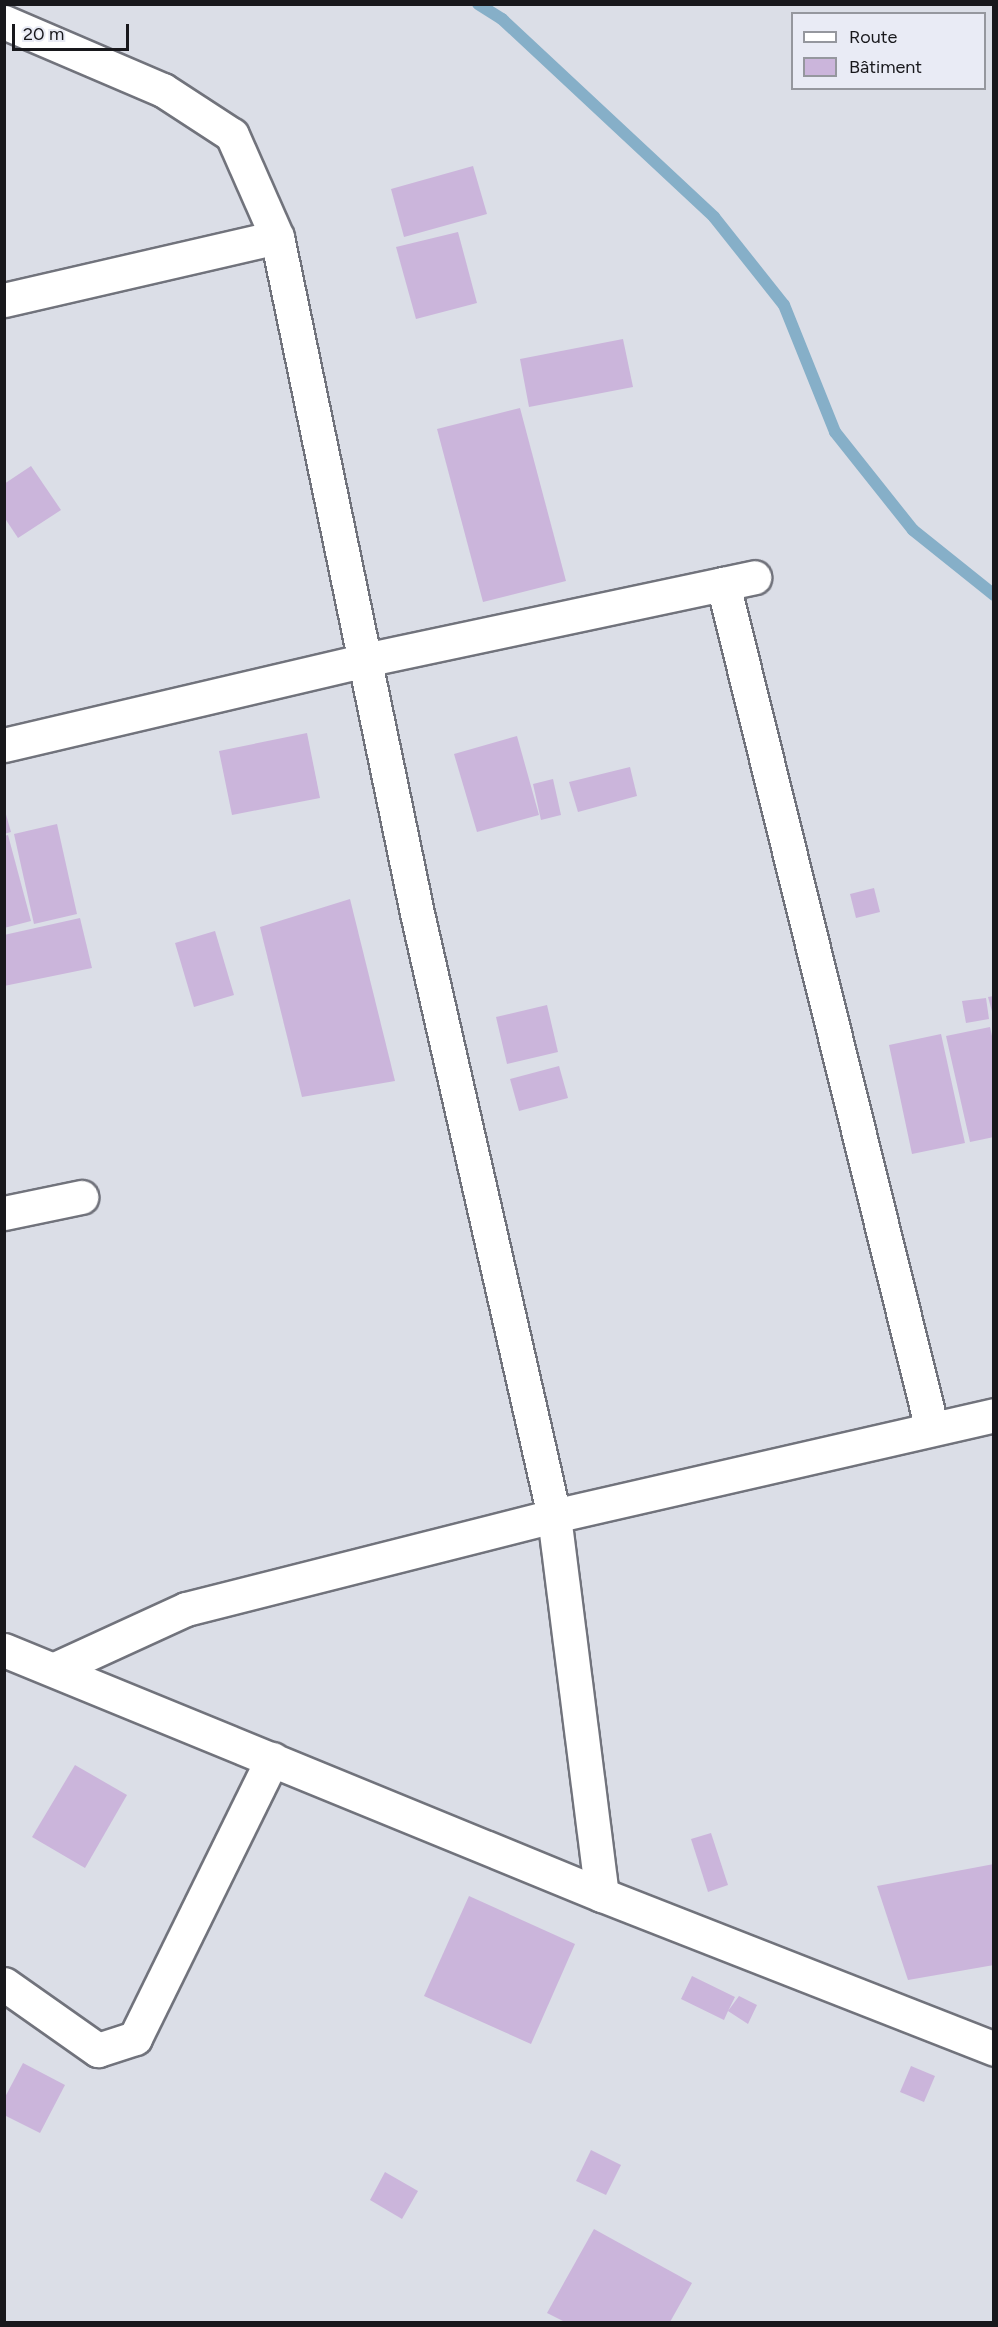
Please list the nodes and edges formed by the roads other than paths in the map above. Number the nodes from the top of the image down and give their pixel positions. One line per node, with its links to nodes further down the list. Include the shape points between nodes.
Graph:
1 (4, 22): 2 (street, via 164,90 232,135)
2 (277, 237): 3 (street); 4 (street)
3 (4, 300)
4 (365, 660): 5 (street); 9 (street, via 739,581); 10 (street, via 417,913)
5 (4, 746)
6 (81, 1197): 7 (street)
7 (4, 1213)
8 (993, 1415): 9 (street)
9 (932, 1429): 10 (street)
10 (554, 1516): 12 (street, via 186,1609); 14 (street)
11 (4, 1650): 12 (street)
12 (55, 1668): 13 (street)
13 (272, 1759): 14 (street); 15 (street, via 135,2038 98,2050)
14 (602, 1895): 16 (street)
15 (4, 1984)
16 (993, 2049)

